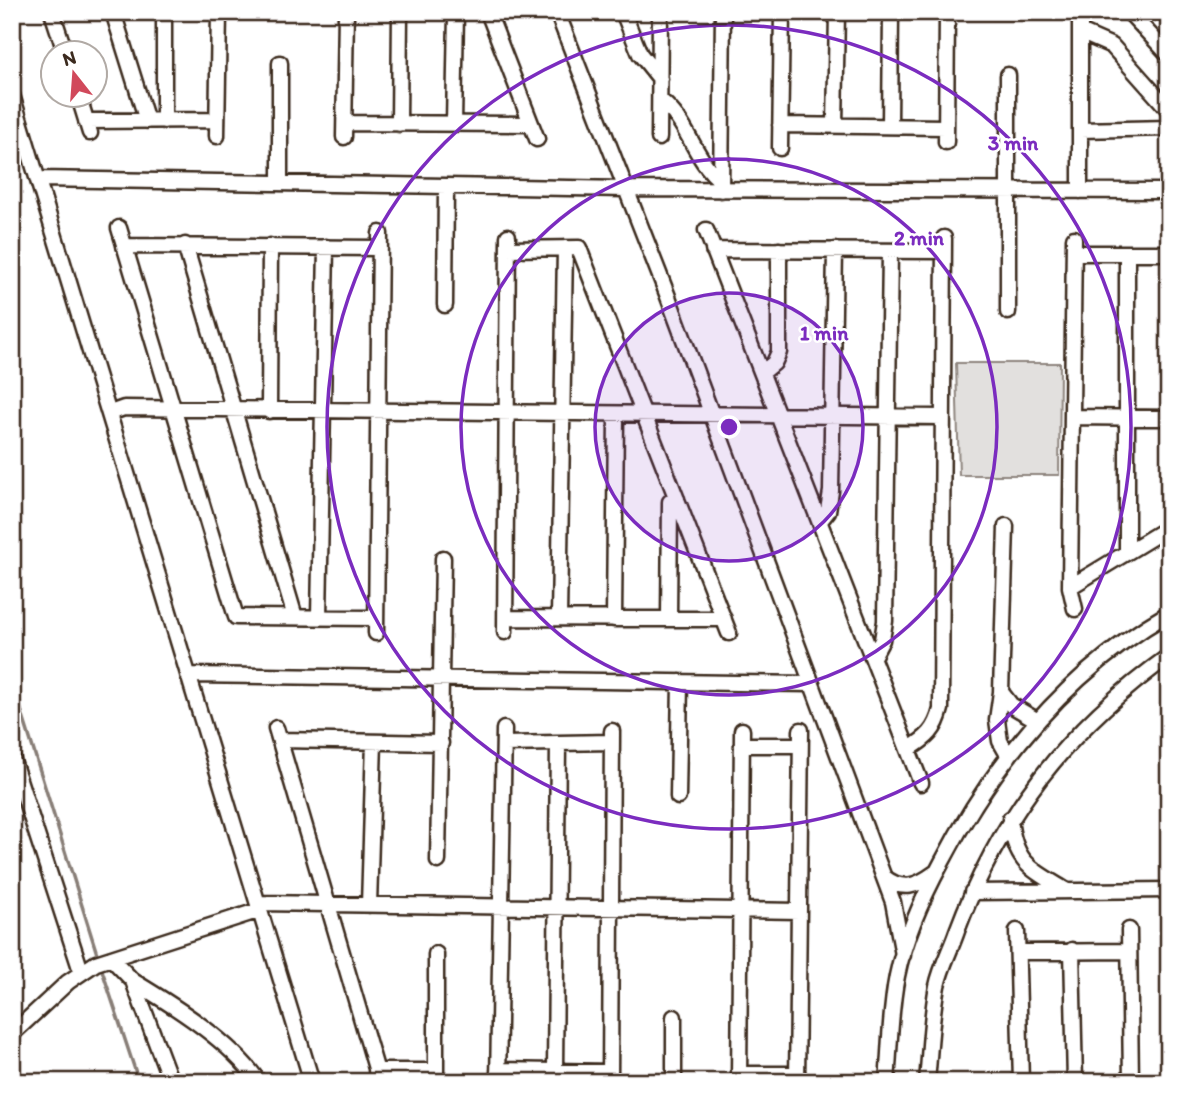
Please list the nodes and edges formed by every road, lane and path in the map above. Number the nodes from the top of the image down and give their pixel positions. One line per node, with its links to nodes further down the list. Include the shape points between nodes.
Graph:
1 (52, 12): 20 (street)
2 (113, 12): 30 (street)
3 (164, 12): 31 (street)
4 (219, 12): 29 (street)
5 (346, 12): 32 (street, via 345,130)
6 (400, 12): 32 (street)
7 (456, 12): 33 (street)
8 (488, 12): 34 (street)
9 (557, 12): 48 (street)
10 (623, 12): 24 (street, via 640,54)
11 (660, 12): 24 (street)
12 (723, 12): 47 (street)
13 (782, 12): 35 (street)
14 (837, 12): 36 (street)
15 (891, 12): 37 (street)
16 (947, 12): 37 (street, via 946,135)
17 (1080, 12): 19 (street)
18 (1129, 12): 21 (street)
19 (1080, 32): 28 (street, via 1112,46); 39 (street)
20 (60, 38)
21 (1169, 55)
22 (281, 63): 45 (street)
23 (1008, 75): 49 (street)
24 (660, 79): 26 (street)
25 (12, 95): 44 (street)
26 (660, 100): 41 (street); 47 (street, via 680,119)
27 (82, 108): 30 (street, via 88,127)
28 (1169, 110)
29 (217, 120): 31 (street); 40 (street)
30 (147, 121): 31 (street)
31 (164, 121)
32 (399, 124): 33 (street)
33 (454, 124): 34 (street)
34 (531, 124): 42 (street)
35 (780, 125): 36 (street); 43 (street)
36 (835, 125): 37 (street)
37 (890, 126)
38 (1169, 128): 39 (street)
39 (1080, 130): 50 (street)
40 (217, 136)
41 (659, 138)
42 (537, 139)
43 (780, 148)
44 (39, 179): 45 (street); 73 (street)
45 (280, 183): 46 (street)
46 (446, 186): 48 (street); 65 (street)
47 (721, 186): 48 (street); 49 (street)
48 (626, 190): 78 (street)
49 (1007, 190): 50 (street); 66 (street)
50 (1080, 191): 51 (street)
51 (1169, 191)
52 (119, 228): 55 (street)
53 (706, 230): 59 (street)
54 (186, 245): 55 (street); 56 (street); 69 (street)
55 (124, 246): 68 (street)
56 (270, 246): 57 (street); 70 (street)
57 (326, 247): 71 (street); 72 (street, via 380,240)
58 (565, 248): 74 (street, via 508,243); 76 (street); 80 (street, via 579,247)
59 (713, 250): 60 (street); 67 (street)
60 (779, 250): 61 (street); 67 (street, via 779,352)
61 (835, 250): 62 (street); 79 (street)
62 (890, 251): 81 (street); 82 (street, via 944,245)
63 (1127, 253): 64 (street); 83 (street, via 1074,246); 84 (street)
64 (1169, 253)
65 (446, 305)
66 (1008, 312)
67 (762, 373): 75 (street)
68 (173, 409): 69 (street); 73 (street, via 124,408); 95 (street, via 236,617)
69 (233, 410): 70 (street); 95 (street)
70 (268, 411): 71 (street)
71 (324, 412): 72 (street); 96 (street)
72 (380, 412): 74 (street); 96 (street, via 376,625)
73 (110, 413): 102 (street)
74 (507, 414): 76 (street); 97 (street, via 505,625)
75 (778, 414): 78 (street); 79 (street); 87 (street)
76 (563, 415): 77 (street); 97 (street)
77 (616, 415): 80 (street); 98 (street)
78 (712, 415): 80 (street); 105 (street)
79 (834, 415): 81 (street); 87 (street, via 831,491 828,511)
80 (644, 416): 86 (street)
81 (890, 416): 82 (street); 101 (street, via 885,621)
82 (943, 417): 111 (street, via 942,709 927,738)
83 (1072, 417): 84 (street); 92 (street)
84 (1126, 418): 85 (street); 90 (street)
85 (1169, 418)
86 (677, 499): 99 (street, via 670,502); 99 (street, via 727,626)
87 (820, 521): 101 (street)
88 (1006, 526): 106 (street)
89 (1169, 527): 90 (street)
90 (1127, 552): 92 (street)
91 (443, 558): 103 (street)
92 (1070, 587): 93 (street)
93 (1075, 609)
94 (1169, 613): 107 (street, via 1133,634 1078,679)
95 (295, 617): 96 (street)
96 (319, 617)
97 (559, 618): 98 (street)
98 (614, 619): 99 (street)
99 (669, 619)
100 (1169, 656): 116 (street, via 1107,704 1041,774)
101 (873, 657): 111 (street)
102 (188, 675): 103 (street); 126 (street)
103 (443, 678): 104 (street); 109 (street)
104 (680, 682): 105 (street); 115 (street)
105 (811, 684): 119 (street)
106 (1001, 692): 107 (street, via 1019,711); 112 (street, via 997,732)
107 (1038, 721): 112 (street)
108 (374, 742): 109 (street); 123 (street, via 278,734); 124 (street)
109 (441, 743): 117 (street)
110 (558, 743): 125 (street, via 504,736); 127 (street); 128 (street, via 612,737)
111 (909, 749): 114 (street)
112 (1008, 755): 118 (street, via 962,822)
113 (12, 758): 139 (street)
114 (921, 783)
115 (678, 797)
116 (1010, 819): 121 (street, via 1019,857); 122 (street)
117 (438, 860)
118 (936, 872): 119 (street, via 918,886 904,887); 137 (street)
119 (884, 877): 137 (street, via 897,916)
120 (1169, 890): 121 (street)
121 (1068, 891): 122 (street)
122 (972, 892): 155 (street, via 937,985)
123 (326, 904): 124 (street); 126 (street); 144 (street)
124 (369, 905): 125 (street)
125 (502, 906): 127 (street); 145 (street)
126 (259, 907): 138 (street); 152 (street)
127 (556, 907): 128 (street); 143 (street)
128 (611, 907): 129 (street); 147 (street)
129 (741, 911): 130 (street); 130 (street, via 742,738 800,738); 148 (street)
130 (799, 911): 149 (street)
131 (1129, 930): 134 (street)
132 (1017, 931): 135 (street)
133 (1072, 950): 134 (street); 135 (street); 157 (street)
134 (1129, 951): 158 (street)
135 (1018, 952): 156 (street)
136 (436, 954): 146 (street)
137 (902, 955): 154 (street)
138 (111, 958): 139 (street); 140 (street)
139 (81, 971): 142 (street)
140 (133, 981): 150 (street); 151 (street, via 234,1050)
141 (674, 1017): 153 (street)
142 (12, 1034)
143 (555, 1071): 145 (street); 147 (street)
144 (378, 1076): 146 (street)
145 (498, 1076)
146 (436, 1077)
147 (610, 1077)
148 (739, 1078): 149 (street)
149 (797, 1078)
150 (171, 1082)
151 (259, 1082)
152 (312, 1082)
153 (674, 1082)
154 (887, 1082)
155 (927, 1082)
156 (1021, 1082)
157 (1075, 1082)
158 (1131, 1082)

